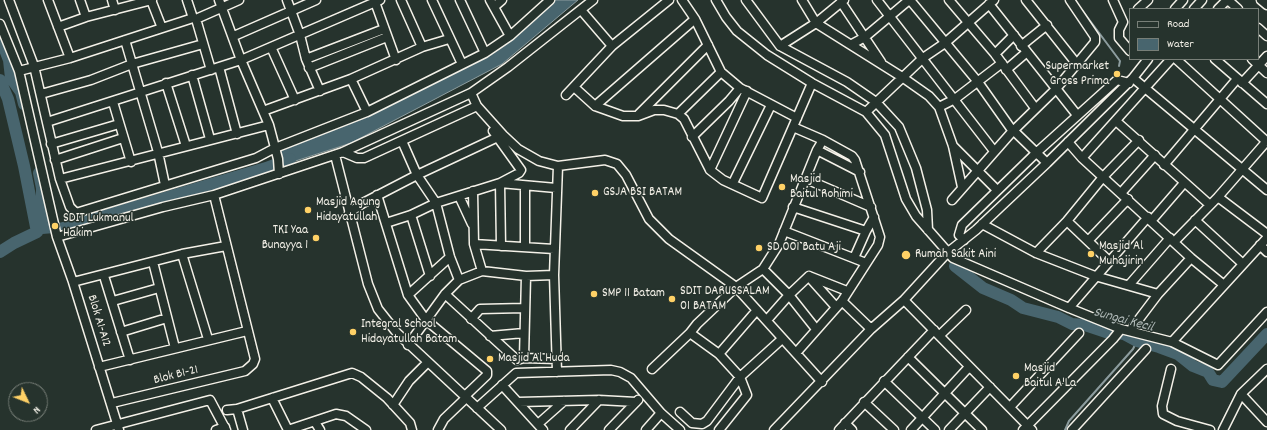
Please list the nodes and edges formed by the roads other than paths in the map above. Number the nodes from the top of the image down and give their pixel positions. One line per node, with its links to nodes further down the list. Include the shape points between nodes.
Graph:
1 (9, 0): 100 (street)
2 (48, 0): 58 (street)
3 (80, 0): 49 (street)
4 (112, 0): 45 (street)
5 (151, 0): 45 (street); 59 (street)
6 (187, 0): 51 (street)
7 (219, 0): 39 (street)
8 (238, 0): 39 (street)
9 (287, 0): 47 (street)
10 (316, 0): 47 (street)
11 (401, 0): 77 (street)
12 (432, 0): 68 (street)
13 (460, 0): 80 (street)
14 (502, 0): 36 (street)
15 (550, 0): 65 (street)
16 (592, 0): 46 (street)
17 (669, 0): 74 (street)
18 (682, 0): 52 (street)
19 (716, 0): 112 (street, via 726,18 749,41)
20 (802, 0): 55 (street)
21 (877, 0): 48 (street)
22 (910, 0): 48 (street); 70 (street)
23 (948, 0): 53 (street)
24 (1026, 0): 57 (street)
25 (1070, 0): 93 (street, via 1096,39)
26 (1123, 0): 37 (street)
27 (1148, 0): 40 (street)
28 (1183, 0): 41 (street)
29 (1202, 0): 42 (street)
30 (1228, 0): 43 (street); 44 (street)
31 (1261, 0): 38 (street)
32 (377, 1): 61 (street); 62 (street)
33 (749, 1): 75 (street)
34 (843, 1): 55 (street); 67 (street)
35 (991, 2): 53 (street); 63 (street)
36 (492, 3): 65 (street)
37 (1114, 3): 54 (street)
38 (1267, 6)
39 (222, 8): 51 (street); 64 (street)
40 (1139, 8)
41 (1176, 8)
42 (1195, 8)
43 (1219, 8)
44 (1237, 8)
45 (115, 10): 49 (street)
46 (581, 10): 74 (street); 119 (street)
47 (291, 12): 62 (street); 64 (street)
48 (890, 16): 67 (street); 84 (street)
49 (86, 17): 58 (street)
50 (1129, 17): 54 (street)
51 (195, 19): 59 (street); 71 (street)
52 (695, 19): 73 (street); 130 (street)
53 (967, 22): 70 (street); 81 (street)
54 (1122, 22): 79 (street, via 1119,38)
55 (816, 23): 72 (street); 75 (street)
56 (0, 24): 100 (street)
57 (1046, 25): 78 (street); 93 (street)
58 (58, 27): 83 (street)
59 (162, 28): 69 (street)
60 (1259, 29): 66 (street)
61 (385, 33): 86 (street); 87 (street); 101 (street)
62 (300, 35): 76 (street); 86 (street)
63 (1014, 35): 78 (street); 81 (street)
64 (234, 36): 85 (street)
65 (510, 36): 80 (street)
66 (1267, 36)
67 (865, 37): 72 (street); 96 (street)
68 (449, 38): 77 (street); 95 (street)
69 (125, 40): 83 (street); 94 (street)
70 (944, 43): 84 (street); 110 (street)
71 (203, 44): 94 (street); 102 (street)
72 (852, 44): 96 (street)
73 (708, 45): 103 (street); 138 (street)
74 (612, 46): 113 (street)
75 (780, 46): 126 (street, via 847,82)
76 (271, 47): 85 (street); 124 (street)
77 (422, 48): 87 (street)
78 (1024, 49): 99 (street); 116 (street)
79 (1129, 50)
80 (485, 53): 95 (street)
81 (995, 54): 99 (street)
82 (1267, 56): 97 (street)
83 (70, 58): 100 (street)
84 (923, 58): 106 (street); 122 (street)
85 (241, 60): 98 (street); 133 (street)
86 (306, 60): 101 (street)
87 (396, 60): 107 (street)
88 (1170, 60): 114 (street)
89 (1177, 60): 123 (street)
90 (1216, 60): 109 (street)
91 (1253, 60): 97 (street)
92 (1143, 61): 108 (street)
93 (1076, 63): 116 (street)
94 (132, 64): 118 (street); 120 (street, via 91,80)
95 (462, 64): 134 (street)
96 (883, 64): 106 (street)
97 (1259, 65): 104 (street); 109 (street)
98 (219, 67): 102 (street); 146 (street)
99 (1004, 67): 110 (street); 132 (street)
100 (28, 68): 120 (street); 215 (street, Blok A1-A12)
101 (309, 68): 117 (street)
102 (211, 70): 105 (street)
103 (721, 72): 115 (street); 136 (street)
104 (1267, 73)
105 (192, 75): 111 (street); 150 (street)
106 (902, 77): 126 (street); 131 (street, via 929,96)
107 (351, 79): 117 (street); 134 (street)
108 (1131, 80): 114 (street); 137 (street, via 1117,80); 155 (street)
109 (1239, 81): 123 (street); 127 (street)
110 (978, 82): 122 (street); 161 (street, via 1012,130)
111 (166, 83): 118 (street); 157 (street)
112 (812, 83): 135 (street); 139 (street)
113 (574, 87): 121 (street); 130 (street)
114 (1144, 88): 140 (street); 145 (street)
115 (743, 89): 128 (street); 148 (street); 173 (street)
116 (1056, 89): 132 (street); 137 (street)
117 (320, 91): 124 (street)
118 (140, 92): 125 (street); 162 (street)
119 (470, 93): 129 (street); 164 (street)
120 (41, 94): 141 (street)
121 (566, 96)
122 (955, 99): 131 (street); 161 (street)
123 (1220, 99): 145 (street); 154 (street)
124 (295, 100): 133 (street)
125 (113, 102): 141 (street); 142 (street)
126 (876, 102): 135 (street); 212 (street, via 899,127 905,139 927,210)
127 (1267, 104)
128 (771, 105): 139 (street); 182 (street)
129 (475, 106): 147 (street); 153 (street); 171 (street, via 518,149 538,161)
130 (595, 106): 138 (street, via 623,116)
131 (939, 107): 158 (street)
132 (1035, 108): 163 (street, via 1015,131)
133 (263, 111): 143 (street)
134 (367, 112): 159 (street)
135 (866, 112): 212 (street, via 885,135 906,198)
136 (678, 114): 138 (street, via 654,110); 148 (street, via 684,119)
137 (1077, 115): 163 (street)
138 (638, 116)
139 (797, 118): 144 (street)
140 (1116, 121): 152 (street); 166 (street)
141 (47, 122): 156 (street)
142 (119, 124): 149 (street); 156 (street)
143 (269, 125): 146 (street); 159 (street)
144 (793, 127): 151 (street); 182 (street, via 762,198)
145 (1194, 129): 170 (street); 172 (street)
146 (237, 134): 150 (street)
147 (498, 137): 177 (street); 181 (street, via 521,170 519,174)
148 (692, 137): 173 (street)
149 (123, 138): 167 (street); 168 (street)
150 (210, 139): 157 (street)
151 (823, 140): 160 (street); 176 (street, via 852,156)
152 (1139, 140): 165 (street); 178 (street)
153 (402, 141): 164 (street, via 364,158); 177 (street)
154 (1267, 141): 172 (street)
155 (1068, 142): 166 (street); 169 (street)
156 (52, 144): 167 (street)
157 (186, 146): 162 (street)
158 (953, 146): 174 (street); 186 (street)
159 (275, 148): 175 (street); 184 (street, via 256,158)
160 (817, 150): 176 (street); 180 (street)
161 (994, 151): 174 (street)
162 (158, 152): 168 (street); 184 (street)
163 (1036, 153): 169 (street); 189 (street)
164 (339, 154): 175 (street); 202 (street)
165 (1155, 155): 170 (street); 191 (street)
166 (1082, 158): 178 (street)
167 (55, 160): 179 (street)
168 (131, 162): 179 (street)
169 (1047, 163): 209 (street)
170 (1164, 164): 183 (street)
171 (558, 166): 187 (street); 250 (street, via 605,160 617,164 626,175 649,219 669,239)
172 (1242, 168): 188 (street); 195 (street)
173 (710, 170): 182 (street, via 723,180)
174 (978, 171): 186 (street); 189 (street)
175 (279, 172): 192 (street)
176 (860, 172): 200 (street)
177 (417, 175): 193 (street); 198 (street)
178 (1104, 177): 191 (street); 207 (street)
179 (60, 179): 184 (street, via 70,207 76,213)
180 (806, 179): 200 (street); 201 (street)
181 (500, 183): 185 (street); 190 (street); 223 (street)
182 (733, 183)
183 (1184, 183): 199 (street); 205 (street)
184 (164, 185)
185 (525, 186): 187 (street); 224 (street)
186 (962, 187): 197 (street)
187 (556, 188): 225 (street)
188 (1266, 188)
189 (998, 190): 217 (street, via 962,225 959,235)
190 (473, 191): 194 (street); 210 (street)
191 (1121, 193): 196 (street)
192 (214, 195): 215 (street); 222 (street)
193 (377, 195): 202 (street); 208 (street)
194 (459, 196): 198 (street); 210 (street)
195 (1218, 197): 199 (street); 214 (street)
196 (1128, 199): 205 (street); 219 (street)
197 (952, 200)
198 (436, 203): 203 (street); 230 (street)
199 (1210, 205): 206 (street)
200 (871, 207): 204 (street)
201 (793, 208): 211 (street); 213 (street)
202 (348, 212): 283 (street, via 368,284 378,309 387,323)
203 (411, 215): 208 (street); 240 (street)
204 (874, 217): 211 (street); 235 (street, via 880,232 880,241)
205 (1150, 219): 218 (street); 233 (street)
206 (1195, 220): 218 (street); 236 (street)
207 (1067, 221): 219 (street); 227 (street)
208 (386, 223): 254 (street)
209 (982, 224): 217 (street); 227 (street)
210 (474, 227): 220 (street)
211 (866, 230): 231 (street)
212 (928, 230): 229 (street)
213 (784, 231): 231 (street); 237 (street, via 780,244)
214 (1267, 234)
215 (57, 237): 246 (street, Blok A1-A12)
216 (1267, 238): 221 (street)
217 (964, 240): 229 (street)
218 (1172, 240): 232 (street); 247 (street)
219 (1088, 241): 233 (street)
220 (474, 244): 223 (street); 238 (street)
221 (1260, 245): 226 (street); 236 (street)
222 (226, 246): 228 (street); 271 (street)
223 (501, 246): 224 (street)
224 (525, 247): 225 (street)
225 (554, 249): 242 (street)
226 (1267, 252)
227 (1036, 253): 244 (street)
228 (182, 254): 234 (street); 280 (street)
229 (950, 255): 256 (street); 261 (street, via 962,263)
230 (450, 258): 240 (street); 245 (street)
231 (854, 258): 235 (street)
232 (1191, 258): 248 (street); 253 (street)
233 (1109, 261): 244 (street)
234 (153, 262): 239 (street); 249 (street)
235 (866, 263): 251 (street)
236 (1243, 264): 248 (street)
237 (763, 269): 250 (street); 255 (street)
238 (482, 271): 241 (street); 245 (street)
239 (104, 276): 246 (street); 257 (street)
240 (430, 276): 254 (street)
241 (526, 276): 242 (street); 260 (street)
242 (554, 276): 290 (street)
243 (809, 276): 251 (street); 255 (street); 259 (street)
244 (1095, 276): 247 (street); 261 (street)
245 (459, 280): 252 (street)
246 (74, 282): 293 (street, Blok A1-A12)
247 (1129, 285): 253 (street)
248 (1224, 285): 282 (street)
249 (159, 288): 257 (street); 265 (street)
250 (736, 288): 262 (street); 275 (street)
251 (847, 292): 258 (street)
252 (445, 294): 266 (street); 267 (street)
253 (1158, 294): 272 (street)
254 (408, 295): 267 (street)
255 (789, 295): 268 (street); 269 (street)
256 (904, 300): 270 (street); 276 (street)
257 (113, 301): 273 (street)
258 (842, 301): 259 (street); 270 (street)
259 (836, 307): 269 (street)
260 (524, 308): 266 (street, via 480,309); 274 (street)
261 (1068, 308): 278 (street)
262 (757, 310): 268 (street); 287 (street)
263 (966, 310): 276 (street)
264 (1267, 312): 282 (street, via 1218,365)
265 (167, 318): 273 (street); 284 (street)
266 (471, 319): 279 (street)
267 (426, 320): 283 (street); 307 (street, via 487,371 487,375)
268 (767, 320): 281 (street)
269 (816, 329): 286 (street)
270 (870, 330): 301 (street)
271 (246, 331): 280 (street); 314 (street, Blok B1-21, via 255,359 245,371)
272 (1130, 331): 278 (street); 282 (street)
273 (121, 332): 291 (street)
274 (524, 333): 279 (street); 289 (street)
275 (690, 333): 287 (street); 295 (street)
276 (937, 333): 288 (street); 294 (street)
277 (1078, 333): 316 (street)
278 (1118, 333): 330 (street)
279 (490, 336): 289 (street, via 517,360)
280 (208, 339): 284 (street)
281 (782, 339): 286 (street); 299 (street)
282 (1172, 342)
283 (408, 345): 292 (street)
284 (175, 348): 291 (street)
285 (1146, 349): 354 (street)
286 (796, 353): 301 (street)
287 (719, 354): 299 (street)
288 (908, 357): 300 (street); 304 (street)
289 (524, 358): 290 (street)
290 (557, 359): 297 (street)
291 (130, 360): 293 (street)
292 (428, 363): 307 (street); 315 (street, via 412,378)
293 (99, 367): 314 (street, Blok A1-A12)
294 (969, 367): 303 (street); 304 (street)
295 (652, 369)
296 (1171, 370): 324 (street, via 1162,412)
297 (557, 372): 302 (street, via 516,373); 305 (street, via 620,372 632,378)
298 (1266, 373): 306 (street)
299 (740, 377): 320 (street, via 702,424 692,423); 345 (street, via 747,395)
300 (884, 381): 313 (street); 323 (street)
301 (822, 382): 346 (street)
302 (502, 385): 311 (street); 317 (street)
303 (990, 387): 316 (street); 322 (street)
304 (945, 393): 322 (street); 323 (street)
305 (644, 394): 312 (street); 321 (street)
306 (1241, 394): 326 (street); 357 (street)
307 (465, 397): 317 (street); 339 (street, via 444,419)
308 (272, 398): 315 (street, via 352,373 361,377); 318 (street); 335 (street)
309 (599, 400): 310 (street); 312 (street); 341 (street)
310 (564, 401): 311 (street); 329 (street)
311 (518, 402): 329 (street)
312 (636, 402): 342 (street)
313 (864, 402): 327 (street); 349 (street)
314 (112, 404): 328 (street, Blok A1-A12)
315 (394, 405): 338 (street)
316 (1010, 407): 330 (street)
317 (477, 408): 340 (street)
318 (237, 409): 319 (street); 334 (street)
319 (227, 410)
320 (680, 412)
321 (661, 413): 343 (street); 344 (street)
322 (965, 413): 352 (street); 353 (street)
323 (922, 418): 350 (street); 351 (street)
324 (1177, 421): 355 (street); 356 (street)
325 (314, 422): 335 (street); 336 (street); 337 (street, via 336,414 346,416)
326 (1267, 422)
327 (845, 423): 347 (street); 348 (street)
328 (118, 427): 331 (street, via 210,400); 332 (street)
329 (541, 427)
330 (1027, 428)
331 (226, 429): 333 (street)
332 (96, 430)
333 (216, 430)
334 (243, 430)
335 (288, 430)
336 (320, 430)
337 (366, 430)
338 (412, 430)
339 (438, 430)
340 (501, 430)
341 (570, 430)
342 (609, 430)
343 (646, 430)
344 (680, 430)
345 (719, 430)
346 (774, 430)
347 (839, 430)
348 (852, 430)
349 (894, 430)
350 (911, 430)
351 (935, 430)
352 (949, 430)
353 (982, 430)
354 (1072, 430)
355 (1192, 430)
356 (1210, 430)
357 (1223, 430)

